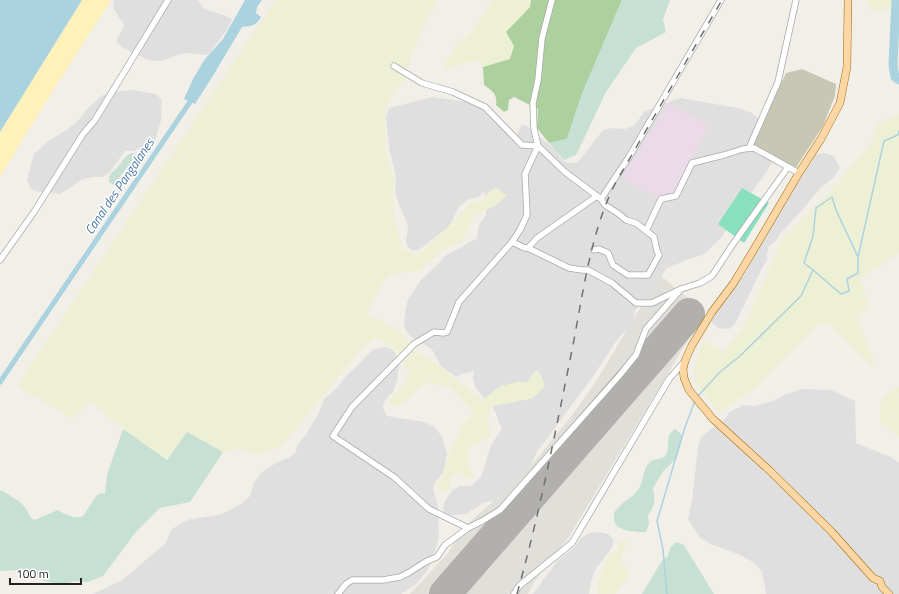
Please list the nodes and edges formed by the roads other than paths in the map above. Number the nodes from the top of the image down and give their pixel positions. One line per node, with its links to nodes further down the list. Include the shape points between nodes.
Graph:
1 (168, 0): 16 (street, via 95,120 83,134)
2 (552, 0): 7 (street, via 542,38 533,103 534,129)
3 (721, 0): 11 (street, via 629,157)
4 (796, 0): 8 (street, via 778,82)
5 (848, 0): 10 (main road, via 847,67 840,103 821,139)
6 (394, 66): 7 (street, via 422,83 453,92 485,107 522,145)
7 (538, 146): 11 (street, via 565,172); 13 (street, via 525,174 527,215)
8 (749, 148): 9 (street, via 754,148); 12 (street, via 692,163 676,196 661,199)
9 (788, 167): 10 (street); 17 (street, via 712,276)
10 (799, 172): 18 (main road, via 733,284 705,323)
11 (599, 197): 12 (street, via 605,205); 14 (street, via 537,238)
12 (646, 231): 15 (street, via 654,237 659,255 648,275 628,275 613,266 608,253 599,249)
13 (512, 242): 14 (street); 19 (street, via 459,302 447,332 434,332 414,344 352,407 333,436 394,477 429,509)
14 (528, 248): 17 (street, via 570,268 588,270 612,283 636,303 652,303)
15 (594, 250)
16 (0, 260)
17 (681, 289): 19 (street, via 646,329 636,355 534,472 500,510)
18 (685, 361): 21 (street, via 669,379 572,543 519,586); 22 (main road, via 684,378 689,390 713,419 831,531 873,578 880,581)
19 (468, 528): 20 (street, via 445,545 437,557 408,573 383,580 352,580)
20 (338, 594)
21 (514, 594)
22 (889, 594)

